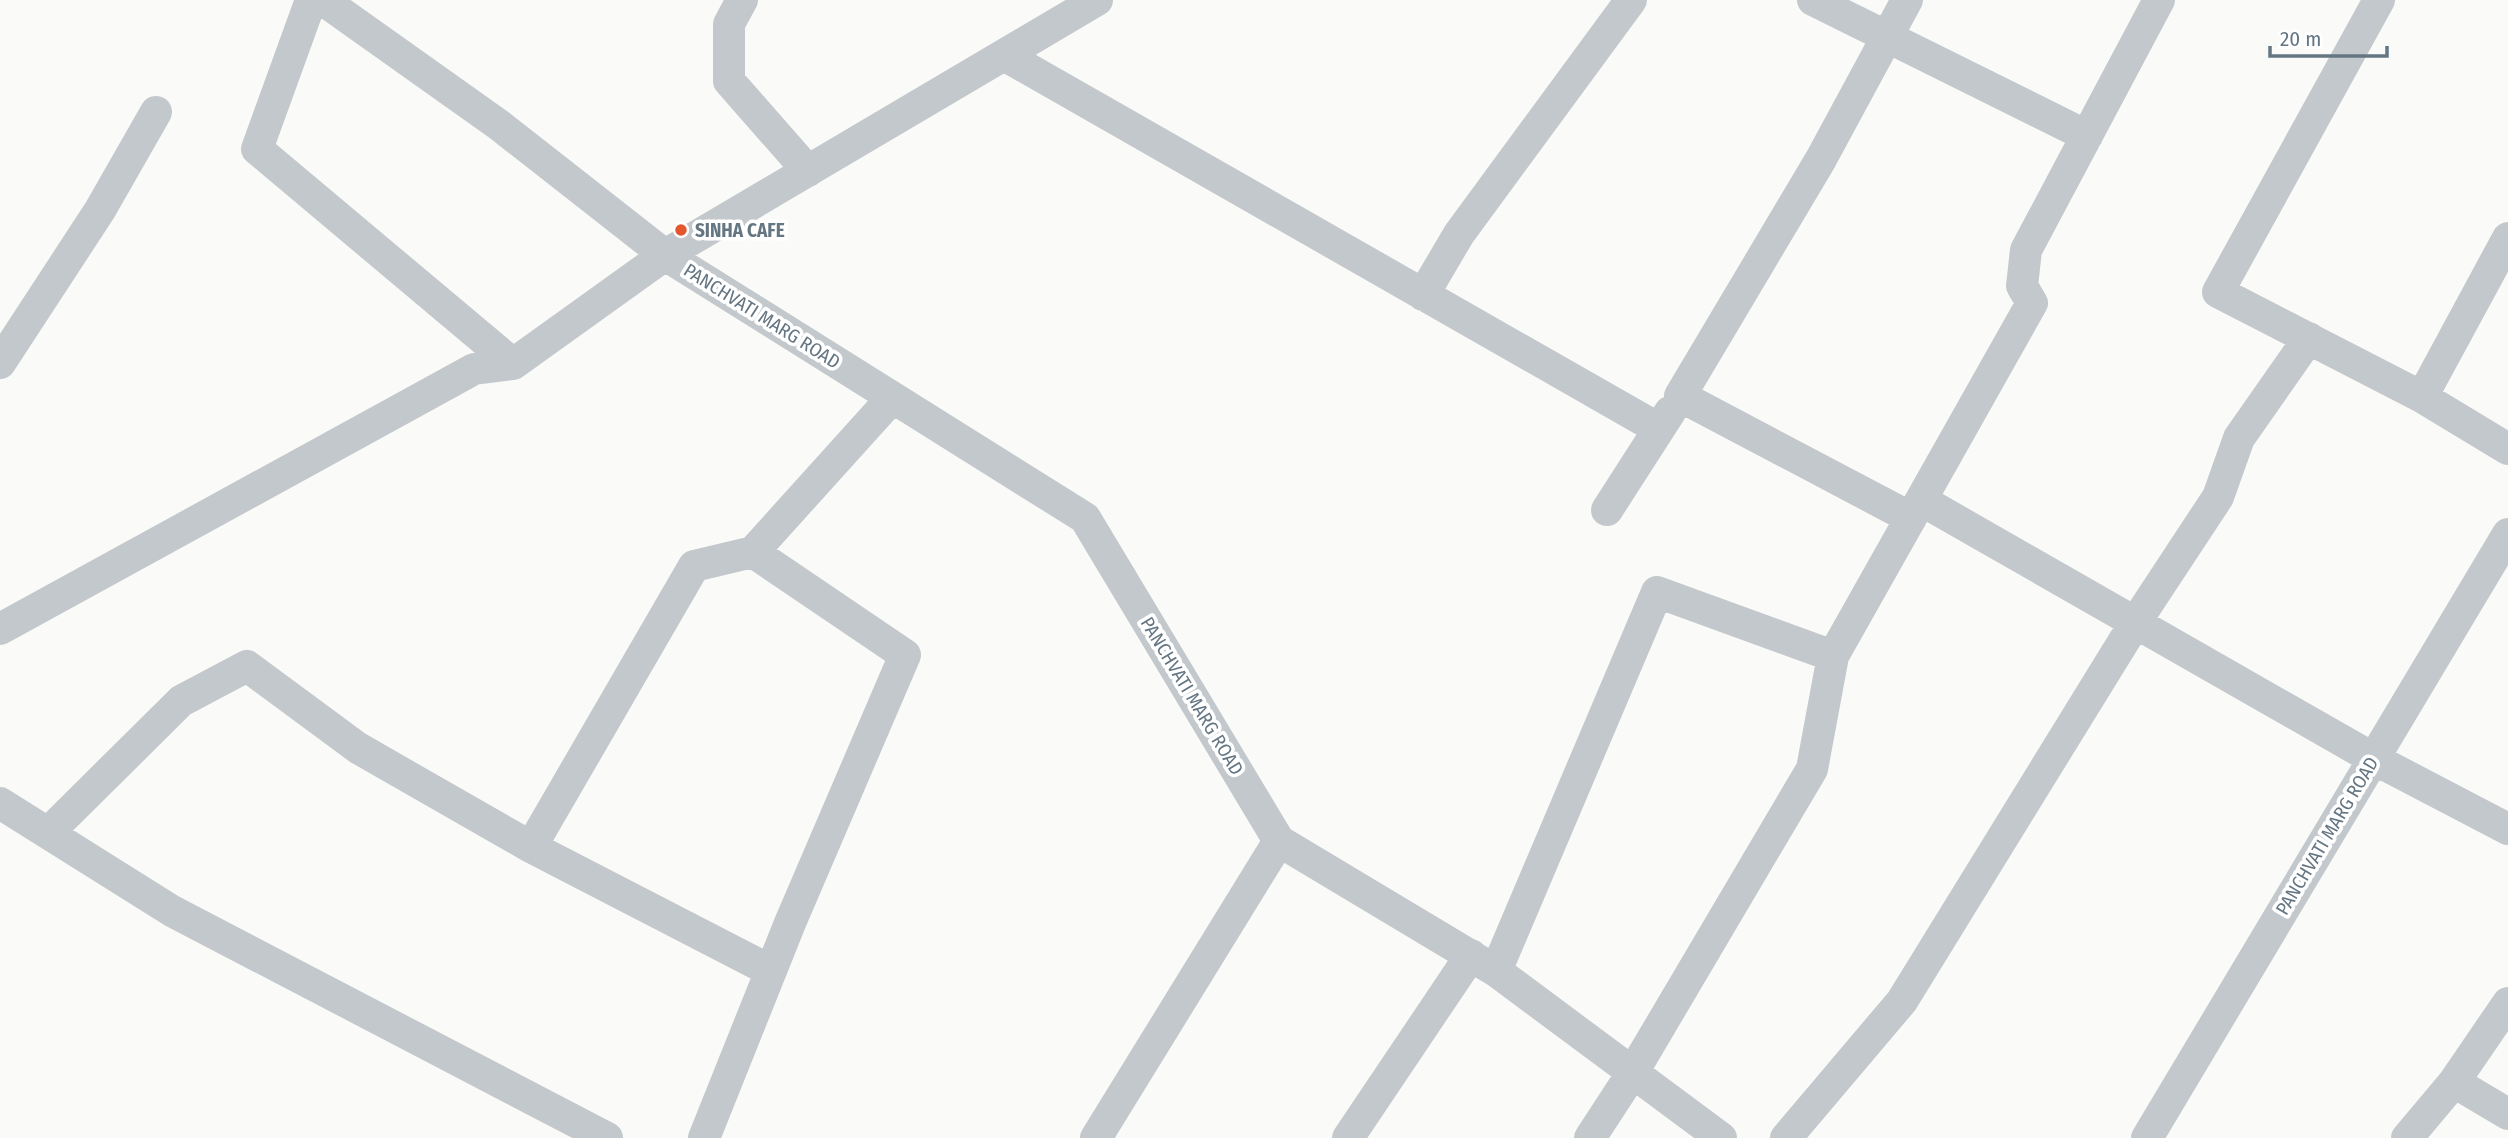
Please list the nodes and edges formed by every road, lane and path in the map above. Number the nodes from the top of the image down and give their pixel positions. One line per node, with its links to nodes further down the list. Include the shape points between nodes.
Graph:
1 (311, 0): 20 (street, via 257,149)
2 (323, 0): 16 (street, PANCHVATI MARG ROAD, via 499,125)
3 (742, 0): 14 (street, via 729,24 729,81)
4 (1097, 0): 11 (street)
5 (1631, 0): 17 (street, via 1459,234)
6 (1813, 0): 10 (street)
7 (1908, 0): 10 (street)
8 (2159, 0): 13 (street)
9 (2379, 0): 18 (street, via 2218,292)
10 (1887, 37): 13 (street); 21 (street, via 1821,159)
11 (1004, 55): 14 (street); 17 (street)
12 (156, 112): 19 (street, via 100,210)
13 (2087, 136): 26 (street, via 2026,250 2022,286 2032,303)
14 (808, 171): 16 (street)
15 (2508, 237): 22 (street)
16 (665, 255): 20 (street); 23 (street, PANCHVATI MARG ROAD)
17 (1423, 295): 24 (street)
18 (2309, 338): 22 (street); 31 (street, via 2239,438 2218,498)
19 (0, 363)
20 (513, 364): 30 (street, via 474,369)
21 (1680, 396): 24 (street); 26 (street)
22 (2422, 397): 25 (street)
23 (892, 398): 29 (street); 37 (street, PANCHVATI MARG ROAD, via 1085,518)
24 (1659, 429): 27 (street)
25 (2508, 449)
26 (1916, 509): 31 (street); 32 (street)
27 (1607, 510)
28 (2508, 534): 33 (street, PANCHVATI MARG ROAD)
29 (752, 552): 38 (street, via 694,566); 40 (street, via 905,655)
30 (7, 616)
31 (2135, 623): 33 (street); 51 (street, via 1902,1001)
32 (1833, 656): 39 (street, via 1657,592); 42 (street, via 1812,769)
33 (2374, 758): 35 (street); 52 (street, PANCHVATI MARG ROAD)
34 (0, 803): 36 (street)
35 (2508, 829)
36 (49, 832): 38 (street, via 181,701 247,666 358,748); 45 (street, via 172,911)
37 (1279, 841): 39 (street, PANCHVATI MARG ROAD); 47 (street)
38 (531, 847): 40 (street)
39 (1484, 963): 42 (street, PANCHVATI MARG ROAD); 48 (street)
40 (771, 971): 46 (street)
41 (2508, 1003): 43 (street)
42 (1633, 1072): 49 (street); 50 (street, PANCHVATI MARG ROAD)
43 (2454, 1082): 44 (street); 53 (street)
44 (2508, 1114)
45 (607, 1138)
46 (704, 1138)
47 (1096, 1138)
48 (1348, 1138)
49 (1590, 1138)
50 (1721, 1138)
51 (1786, 1138)
52 (2147, 1138)
53 (2406, 1138)

